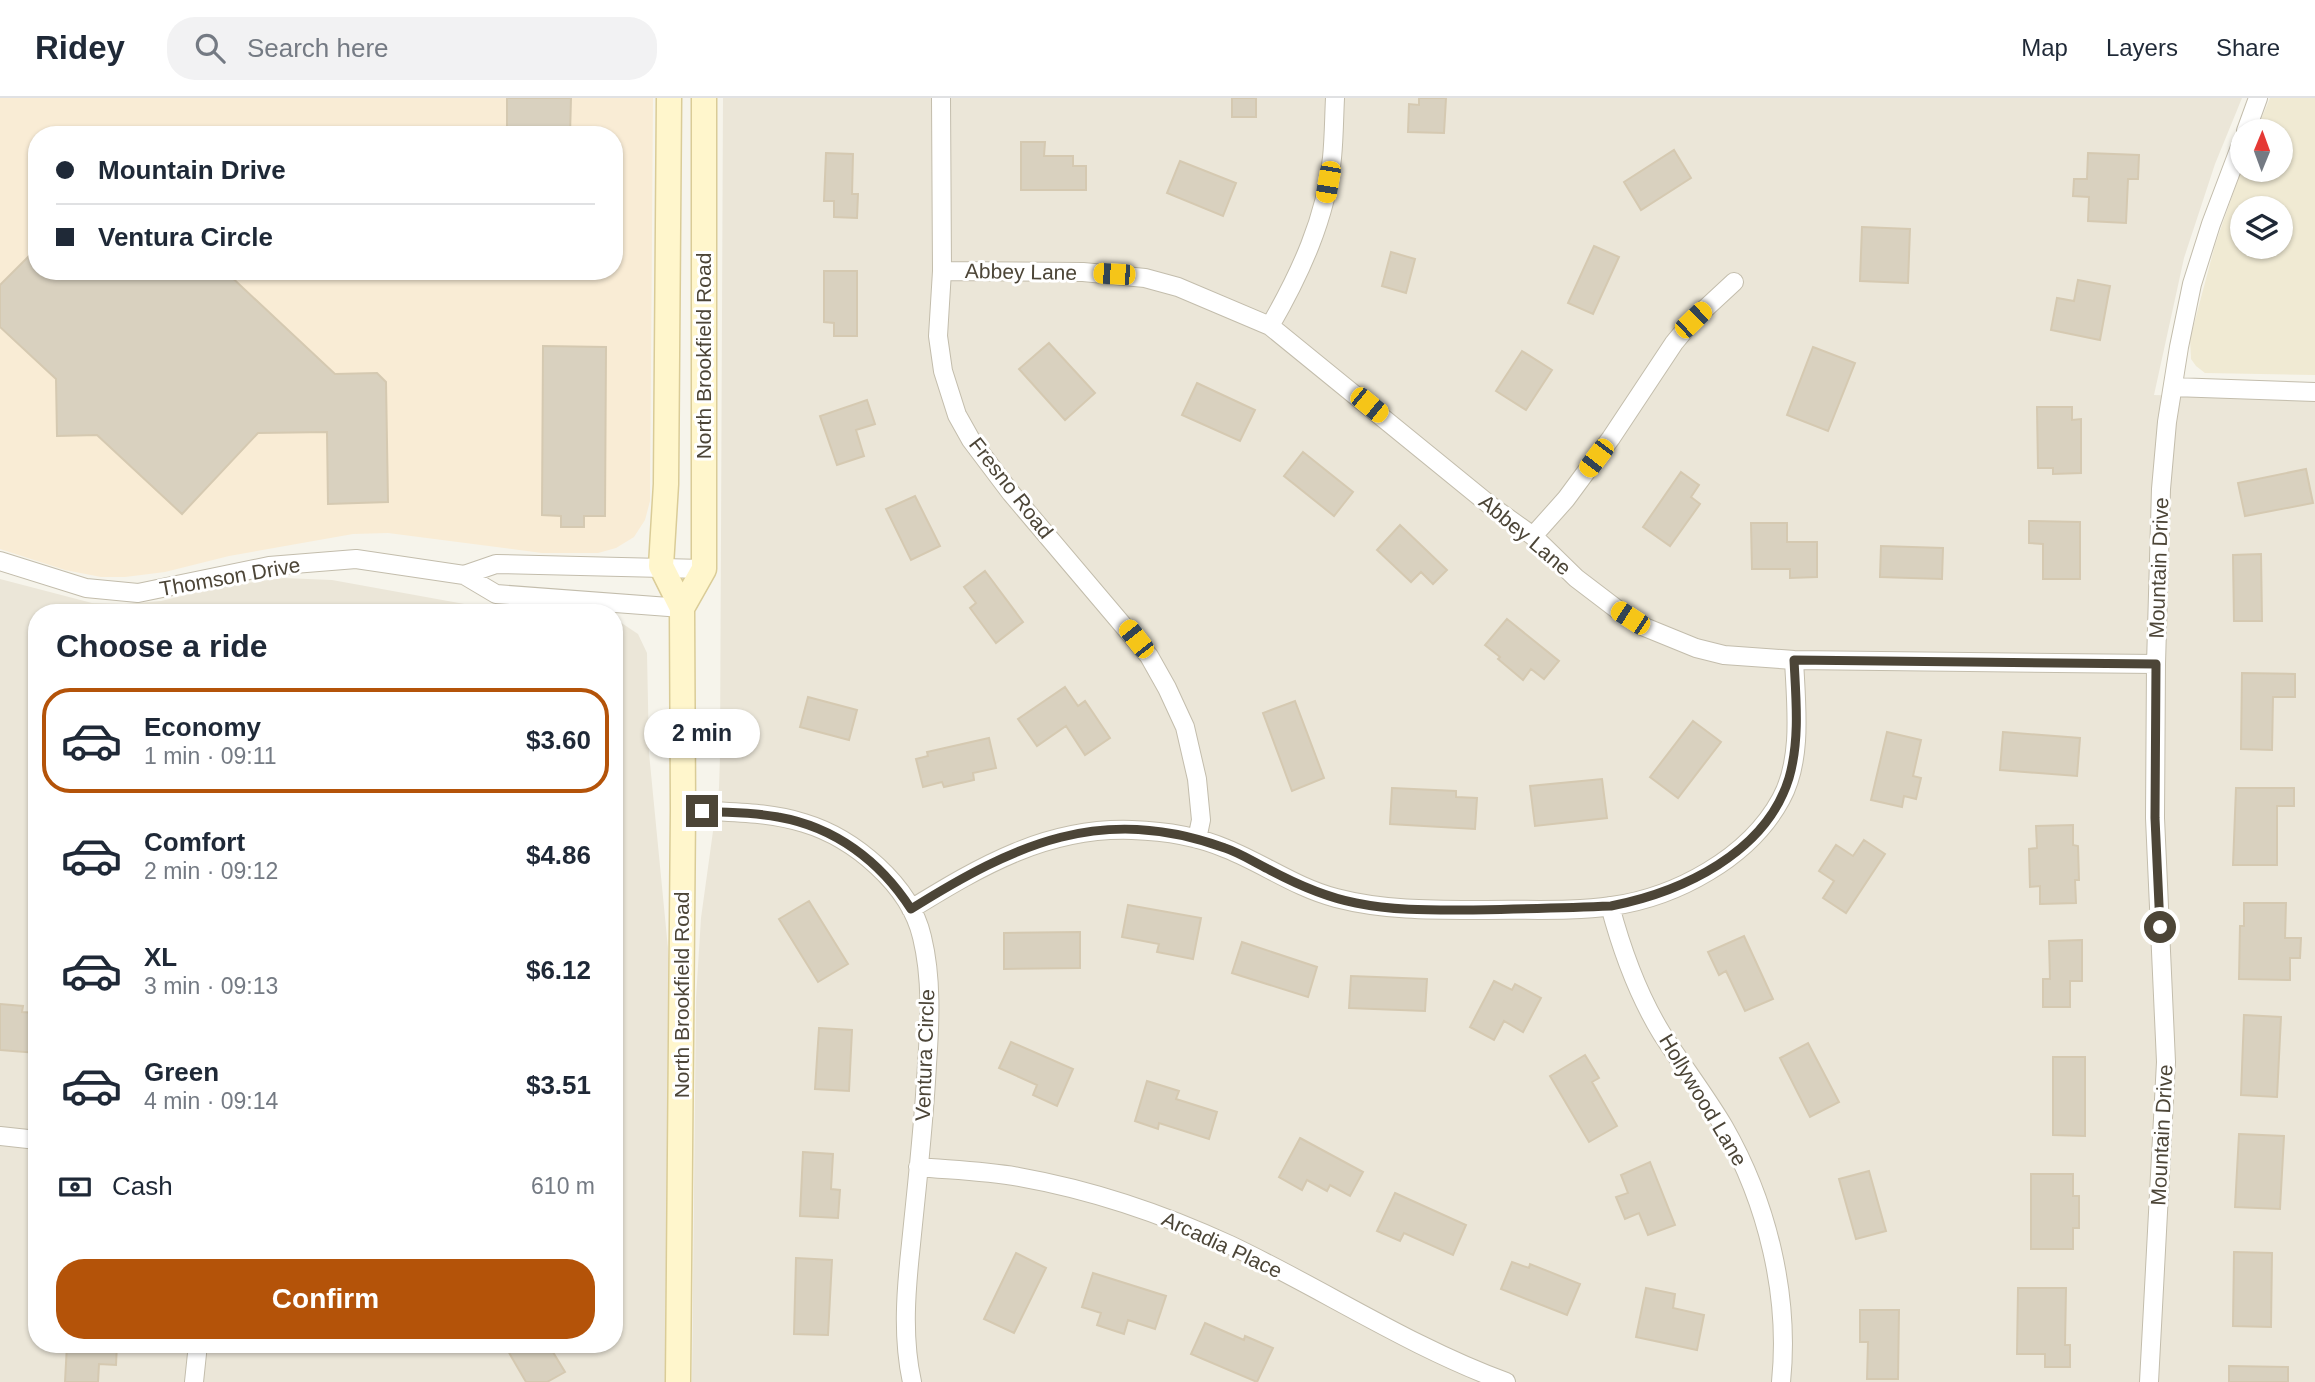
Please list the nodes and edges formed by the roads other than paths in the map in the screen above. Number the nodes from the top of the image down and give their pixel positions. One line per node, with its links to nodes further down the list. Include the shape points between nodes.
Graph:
1 (669, 98): 15 (street, North Brookfield Road, via 666,484)
2 (704, 98): 16 (street, North Brookfield Road)
3 (941, 98): 8 (street, Fresno Road)
4 (1335, 98): 10 (street, via 1324,205 1313,239)
5 (2258, 98): 6 (street)
6 (2250, 119)
7 (2230, 174): 11 (street, Mountain Drive, via 2192,284)
8 (942, 271): 10 (street, Abbey Lane, via 1083,272 1144,278 1178,287); 22 (street, Fresno Road, via 938,336 957,415 1011,493 1149,656 1185,727 1202,820)
9 (1734, 282): 13 (street, via 1674,342 1611,438)
10 (1270, 326): 13 (street, Abbey Lane)
11 (2173, 387): 12 (street); 20 (street, Mountain Drive, via 2161,489)
12 (2315, 392)
13 (1533, 536): 19 (street, Abbey Lane, via 1576,578 1643,626 1724,655)
14 (0, 561): 17 (street, Thomson Drive, via 86,588 138,593 269,566 356,559)
15 (661, 566): 16 (street, Thomson Drive); 17 (street, Thomson Drive, via 496,564); 18 (street, North Brookfield Road)
16 (705, 569): 18 (street)
17 (464, 575): 18 (street, Thomson Drive, via 496,594)
18 (682, 608): 21 (street, North Brookfield Road)
19 (1794, 660): 20 (street, Abbey Lane); 23 (street, via 1795,741 1781,799 1743,847 1719,866 1639,901)
20 (2156, 664): 34 (street, Mountain Drive, via 2155,818 2166,1062)
21 (683, 810): 24 (street, Ventura Circle, via 775,816 806,823 852,846 880,868); 30 (street, North Brookfield Road)
22 (1197, 839): 23 (street, via 1228,849 1309,889 1357,903 1416,910); 24 (street, via 1131,830 1065,835 1007,855)
23 (1611, 906): 33 (street, Hollywood Lane, via 1627,962 1649,1010 1723,1126 1757,1195 1781,1307)
24 (911, 909): 27 (street, Ventura Circle, via 922,936 929,988)
25 (0, 1136): 26 (street)
26 (28, 1139)
27 (918, 1167): 31 (street, Ventura Circle, via 906,1323); 32 (street, Arcadia Place, via 1016,1176 1082,1190 1156,1214 1229,1245 1364,1316)
28 (197, 1353): 29 (street)
29 (194, 1382)
30 (678, 1382)
31 (912, 1382)
32 (1506, 1382)
33 (1782, 1382)
34 (2149, 1382)

